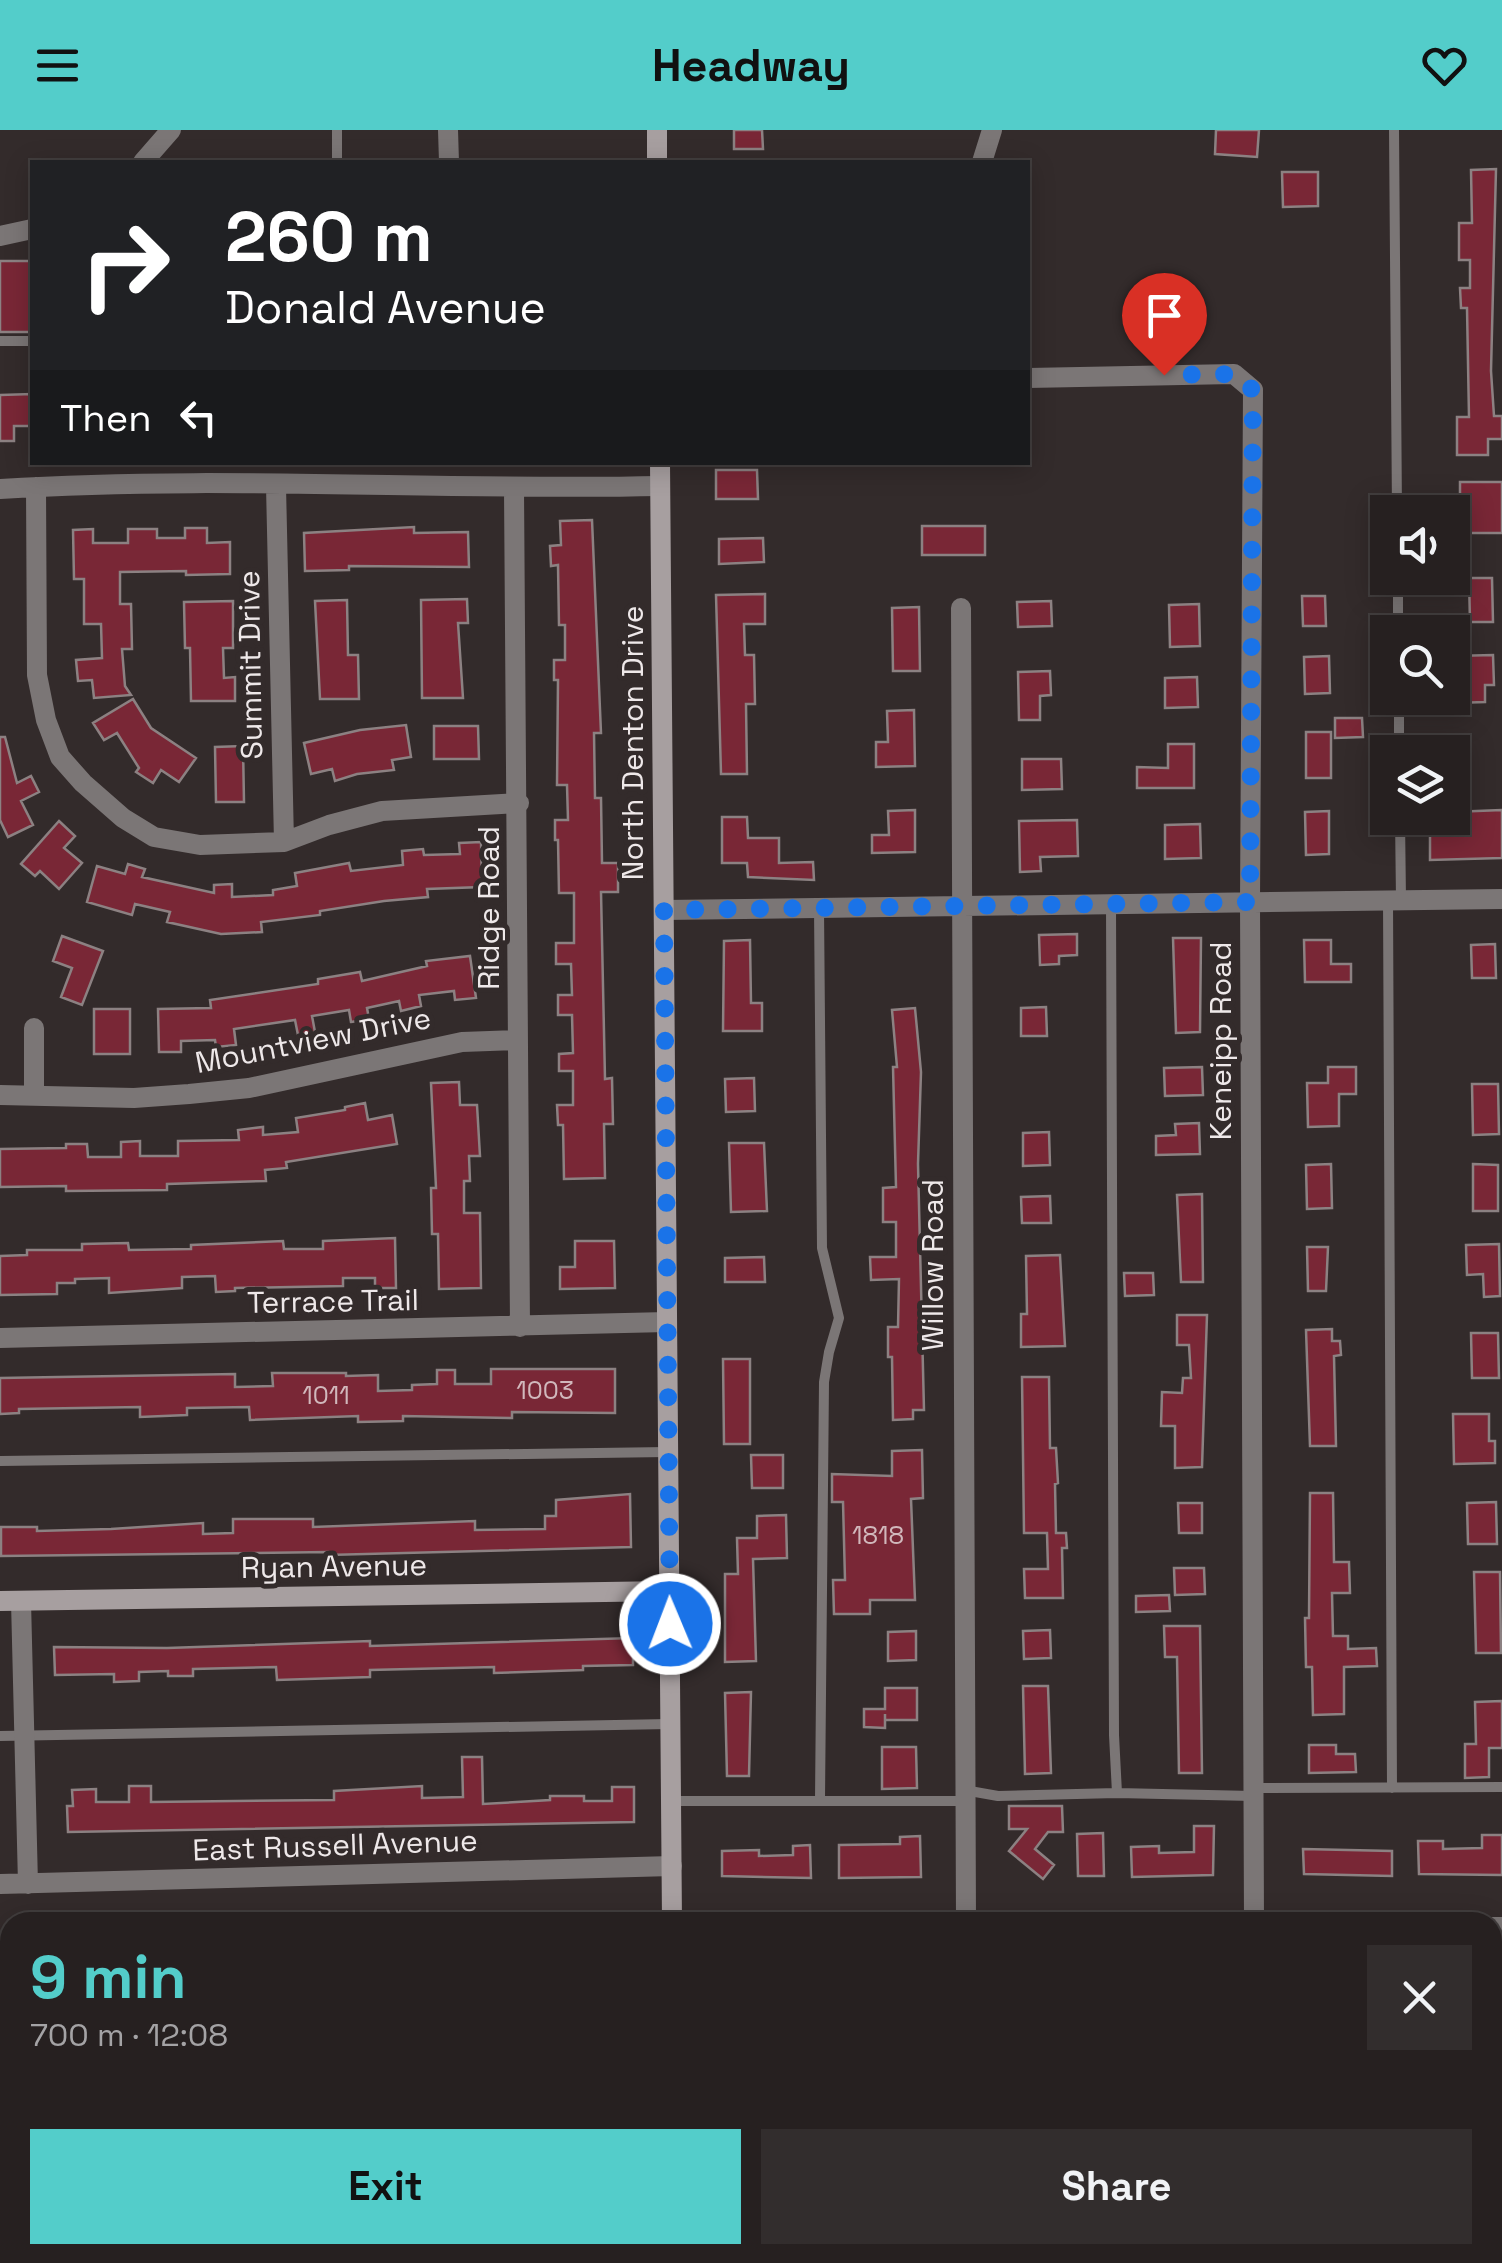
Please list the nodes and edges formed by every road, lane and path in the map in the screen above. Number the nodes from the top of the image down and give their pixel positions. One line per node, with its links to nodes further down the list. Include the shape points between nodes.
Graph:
1 (170, 130): 7 (street)
2 (337, 130): 8 (lane)
3 (448, 130): 9 (street)
4 (657, 130): 10 (street)
5 (992, 130): 11 (street)
6 (1394, 130): 23 (lane)
7 (144, 160)
8 (337, 160)
9 (449, 160)
10 (657, 160)
11 (983, 160)
12 (30, 228): 13 (street)
13 (0, 236)
14 (30, 340): 15 (lane)
15 (0, 341)
16 (1030, 378): 30 (street, Keneipp Road, via 1234,374 1253,390)
17 (660, 465): 19 (street, North Denton Drive)
18 (276, 486): 20 (street); 22 (street); 27 (street, Summit Drive)
19 (660, 486): 22 (street); 34 (street, North Denton Drive)
20 (36, 487): 21 (street); 27 (street, via 37,675 60,757 122,818 154,836 200,845)
21 (0, 489)
22 (514, 489): 25 (street, Ridge Road)
23 (1397, 495)
24 (961, 608): 32 (street, Willow Road)
25 (518, 803): 27 (street, via 382,811); 36 (street, Ridge Road)
26 (1399, 835): 29 (lane)
27 (284, 842)
28 (1502, 899): 29 (street)
29 (1395, 900): 30 (street); 49 (lane)
30 (1250, 902): 31 (street); 51 (street, Keneipp Road)
31 (1111, 904): 32 (street); 52 (lane)
32 (962, 906): 33 (street); 53 (street, Willow Road)
33 (819, 908): 34 (street); 55 (lane, via 822,1248 839,1318 824,1382)
34 (664, 910): 39 (street, North Denton Drive)
35 (34, 1028): 37 (street)
36 (517, 1040): 37 (street, Mountview Drive, via 462,1042 234,1090 134,1098); 40 (street, Ridge Road)
37 (34, 1094): 38 (street, Mountview Drive)
38 (0, 1095)
39 (667, 1322): 40 (street, Terrace Trail); 42 (street, North Denton Drive)
40 (520, 1328): 41 (street, Terrace Trail)
41 (0, 1338)
42 (668, 1452): 43 (lane); 44 (street, North Denton Drive)
43 (0, 1461)
44 (670, 1591): 45 (street, Ryan Avenue); 46 (street, North Denton Drive)
45 (11, 1601): 47 (street)
46 (670, 1724): 47 (lane); 54 (street, North Denton Drive)
47 (25, 1735): 48 (lane); 58 (street)
48 (0, 1736)
49 (1392, 1788): 50 (lane); 51 (lane)
50 (1502, 1788)
51 (1253, 1792): 52 (lane); 61 (street, Keneipp Road)
52 (1117, 1794): 53 (lane)
53 (964, 1796): 55 (lane); 60 (street, Willow Road)
54 (671, 1800): 55 (lane); 56 (street, North Denton Drive)
55 (820, 1800)
56 (672, 1866): 58 (street, East Russell Avenue); 59 (street, North Denton Drive)
57 (0, 1884): 58 (street, East Russell Avenue)
58 (28, 1884)
59 (672, 1912)
60 (966, 1912)
61 (1254, 1912)

